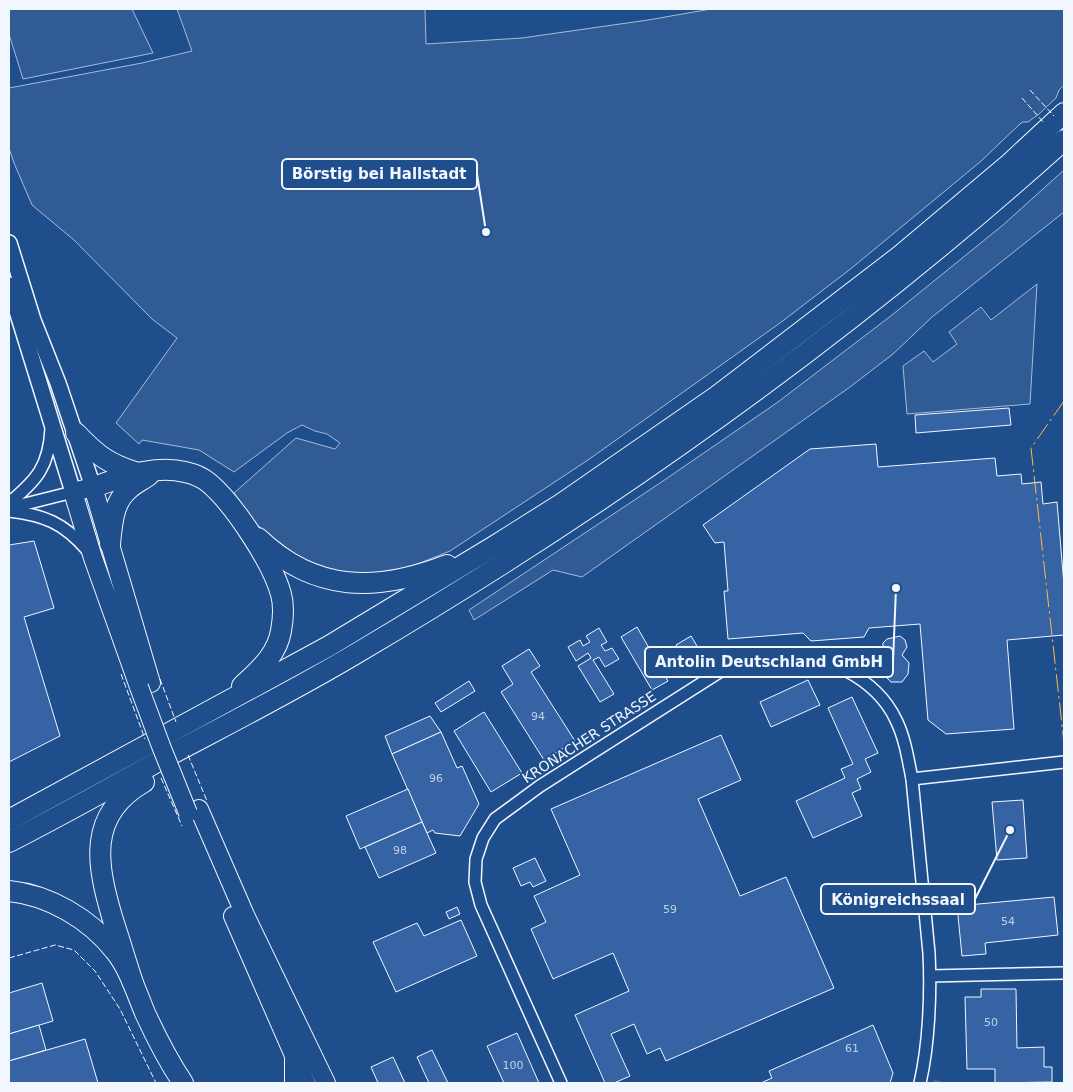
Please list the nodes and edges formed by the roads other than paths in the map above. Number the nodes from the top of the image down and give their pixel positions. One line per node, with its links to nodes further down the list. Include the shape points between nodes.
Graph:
1 (1064, 113): 14 (highway, via 902,255 806,329 639,451)
2 (1064, 140): 18 (highway, via 912,271 730,410 488,574 355,654)
3 (9, 243): 6 (main road, via 33,320)
4 (9, 285): 5 (main road)
5 (52, 422): 9 (main road); 10 (street, via 50,448 43,466 34,480)
6 (76, 433): 7 (highway, via 99,456 118,467); 8 (main road)
7 (146, 472): 8 (highway); 12 (highway, via 171,470 198,476 218,492); 13 (highway, via 128,489 116,509)
8 (93, 487): 9 (main road); 13 (main road)
9 (73, 492): 11 (street); 15 (main road)
10 (9, 503)
11 (9, 510): 15 (street, via 57,524 75,536)
12 (246, 526): 14 (highway, via 291,563 312,574 347,582 376,583 408,578); 17 (highway, via 278,584 281,633 272,655 261,669)
13 (110, 544): 16 (main road)
14 (496, 545): 17 (highway, via 329,646)
15 (93, 558): 16 (main road)
16 (145, 685): 21 (main road, via 171,741)
17 (201, 717): 22 (highway)
18 (187, 746): 23 (highway); 27 (highway, via 159,773 122,797 103,829 100,849 102,877)
19 (1064, 762): 20 (street)
20 (912, 779): 26 (street, KRONACHER STRASSE); 33 (street, KRONACHER STRASSE, via 896,719 878,694 853,674 830,663 804,655 774,654 724,669 540,786 496,818 483,838 476,859 475,882 481,905)
21 (194, 811): 28 (main road); 32 (main road)
22 (9, 820)
23 (9, 842)
24 (9, 891): 27 (highway, via 50,902 84,921 116,952)
25 (1064, 973): 26 (street)
26 (930, 976): 34 (street, KRONACHER STRASSE)
27 (133, 983): 29 (highway, via 150,1023)
28 (295, 1058): 30 (highway); 31 (main road)
29 (183, 1083)
30 (295, 1083)
31 (306, 1083)
32 (326, 1083)
33 (561, 1083)
34 (920, 1083)

